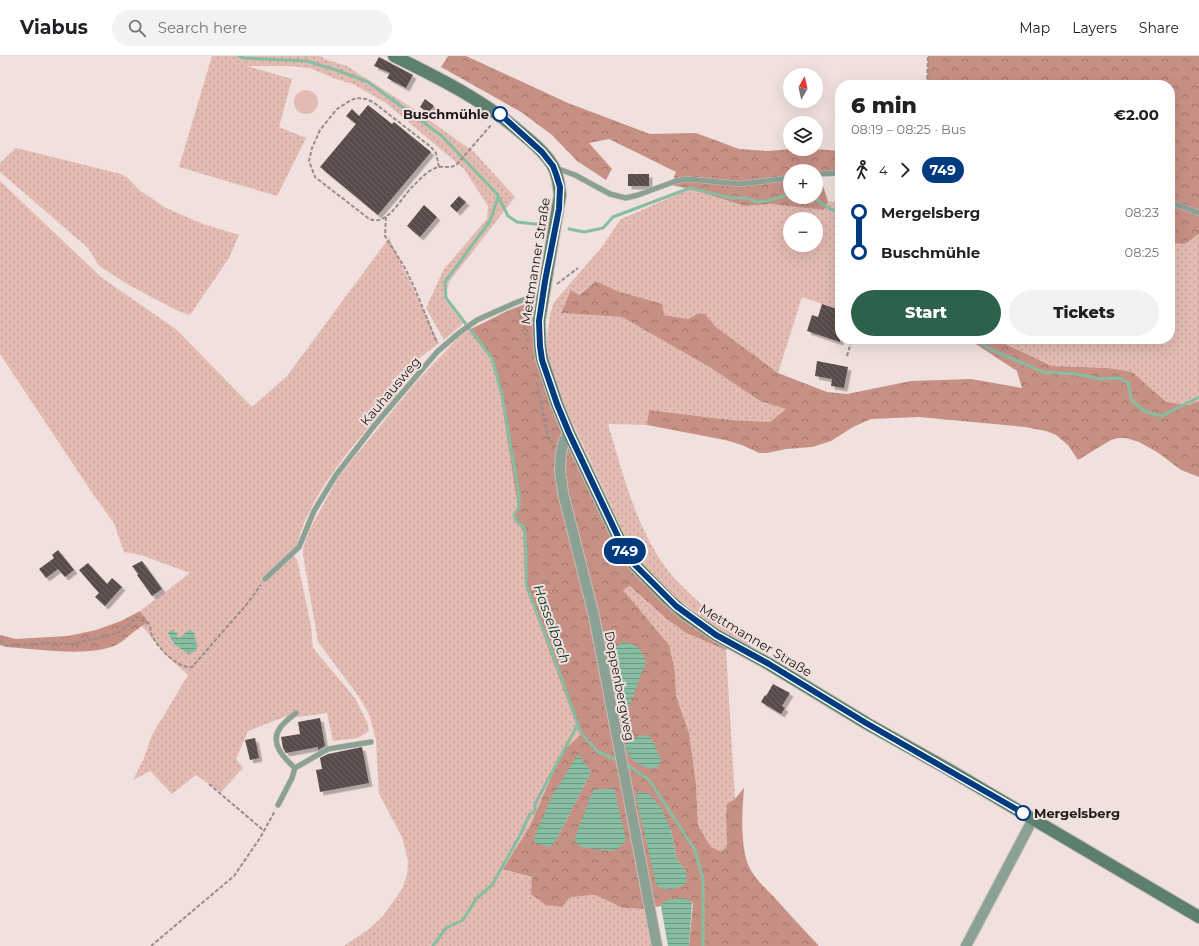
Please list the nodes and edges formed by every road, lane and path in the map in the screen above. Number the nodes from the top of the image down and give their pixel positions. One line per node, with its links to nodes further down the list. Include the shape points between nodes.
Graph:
1 (394, 56): 4 (main road, Mettmanner Straße)
2 (928, 56): 3 (path)
3 (927, 80)
4 (500, 114): 5 (main road, Mettmanner Straße, via 532,142); 6 (path, via 457,164 453,167)
5 (553, 166): 9 (lane, via 610,194 626,198 688,179 740,184); 14 (main road, Mettmanner Straße, via 560,195)
6 (439, 167): 12 (path, via 427,173); 12 (path, via 436,153 431,147 373,102 357,98 337,109 324,123 312,148 309,161 315,177 372,221)
7 (835, 173): 8 (lane)
8 (823, 174)
9 (783, 179)
10 (1175, 204): 11 (lane)
11 (1199, 214)
12 (386, 217): 16 (path, via 385,236 405,268)
13 (578, 268): 14 (path)
14 (542, 296): 16 (lane, Kauhausweg, via 516,302 477,320); 18 (main road, Mettmanner Straße, via 539,333 542,360)
15 (851, 344): 17 (path)
16 (440, 350): 19 (lane, Kauhausweg, via 374,426 336,475 314,511 299,547)
17 (847, 356)
18 (569, 433): 26 (main road, Mettmanner Straße, via 626,552 644,576 684,613 716,635); 30 (street, Doppenbergweg, via 561,453 563,493 594,616)
19 (265, 579): 20 (path, via 192,667 179,664 165,653 149,624 137,617 120,632 70,644 6,645)
20 (0, 641)
21 (296, 713): 23 (lane, via 280,727 276,736 283,758)
22 (371, 742): 23 (lane, via 328,749)
23 (295, 768): 25 (lane)
24 (210, 784): 27 (path)
25 (278, 805): 27 (path)
26 (1033, 819): 28 (main road, Mettmanner Straße); 31 (street)
27 (264, 830): 29 (path, via 234,876)
28 (1199, 917)
29 (151, 946)
30 (657, 946)
31 (966, 946)

